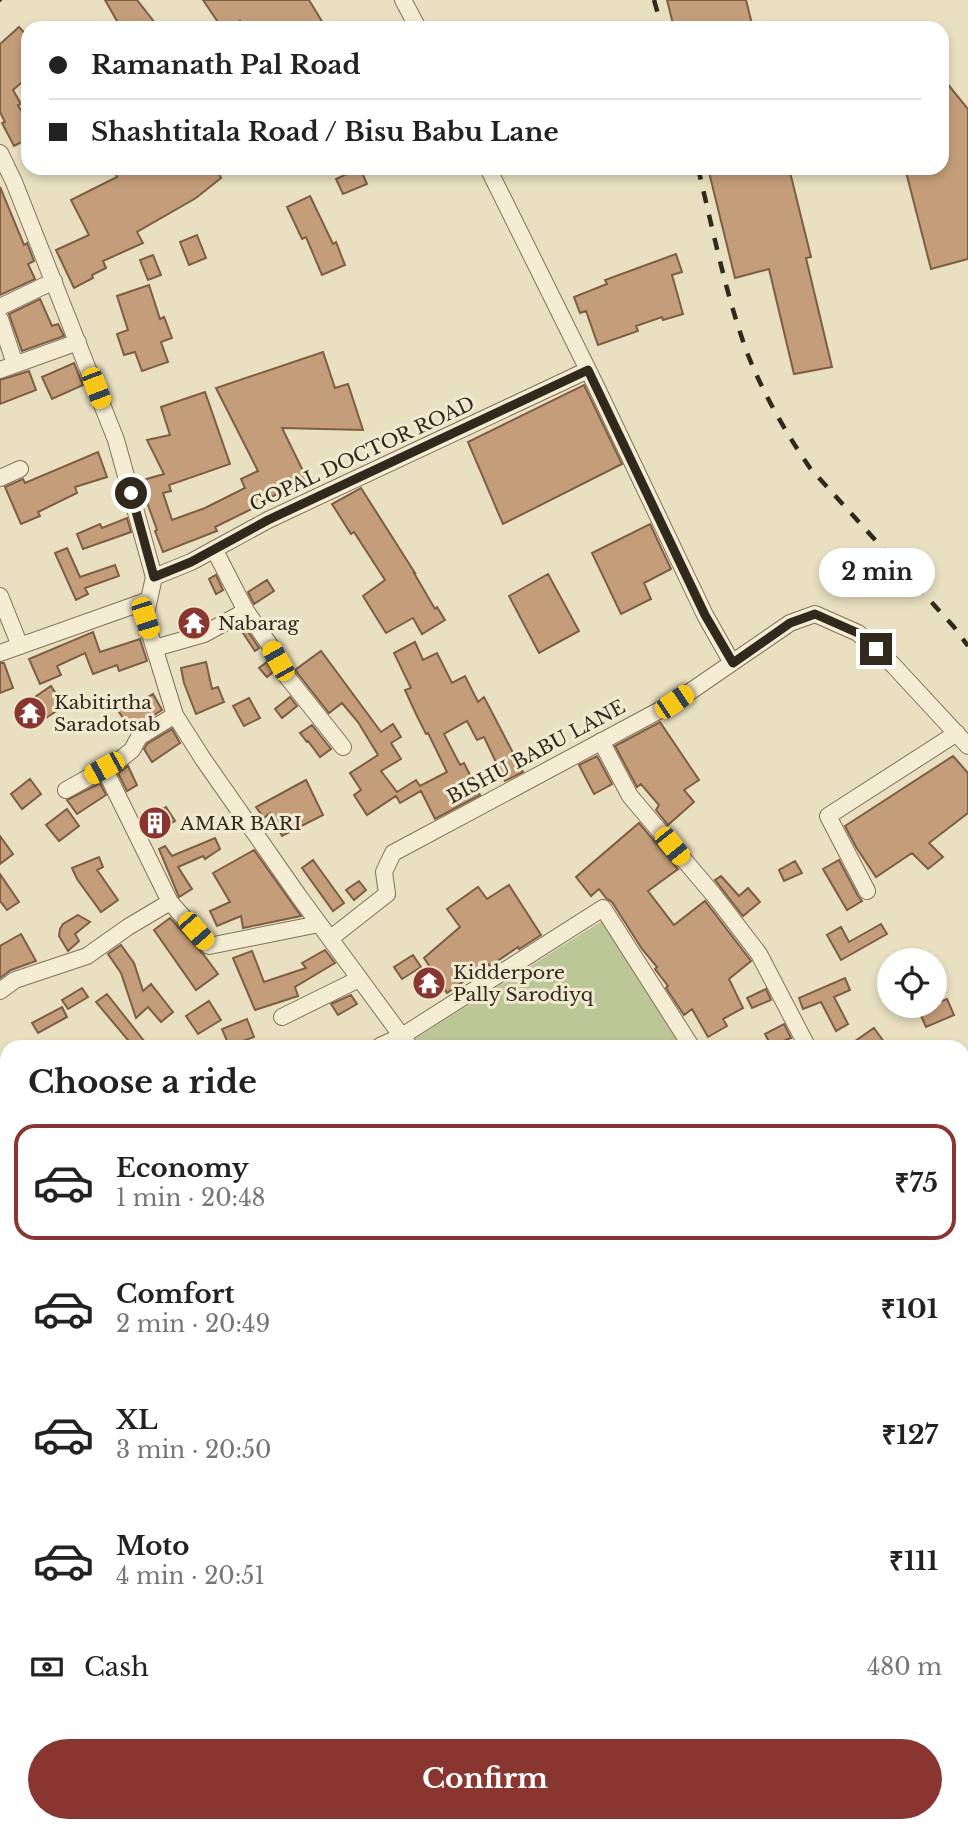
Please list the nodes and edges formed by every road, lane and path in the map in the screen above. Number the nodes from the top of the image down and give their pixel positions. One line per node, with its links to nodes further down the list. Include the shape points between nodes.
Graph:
1 (403, 0): 2 (street)
2 (414, 21)
3 (0, 153): 5 (street)
4 (491, 175): 10 (street)
5 (54, 281): 6 (street); 8 (street)
6 (0, 307)
7 (0, 319): 9 (street)
8 (78, 342): 9 (street); 14 (street, via 116,440)
9 (8, 367)
10 (588, 370): 13 (street, GOPAL DOCTOR ROAD); 21 (street, via 705,615)
11 (20, 469): 12 (street)
12 (0, 478)
13 (214, 549): 14 (street, GOPAL DOCTOR ROAD); 17 (street)
14 (154, 577): 16 (street)
15 (0, 596): 18 (street)
16 (149, 602): 18 (street); 19 (street, via 145,618)
17 (246, 611): 19 (street, via 204,634); 26 (street, via 288,678)
18 (20, 646): 20 (street)
19 (155, 648): 22 (street)
20 (0, 653)
21 (733, 663): 23 (street, BISHU BABU LANE, via 790,623 815,614 858,633); 24 (street, BISHU BABU LANE, via 674,702)
22 (175, 715): 27 (street, via 139,737 132,750); 31 (street)
23 (957, 733): 25 (street); 29 (street, via 828,816)
24 (601, 741): 32 (street, BISHU BABU LANE, via 393,853 384,872 387,894); 39 (street, via 630,796 759,954)
25 (968, 746)
26 (343, 747)
27 (104, 768): 28 (street); 30 (street)
28 (66, 790)
29 (867, 891)
30 (170, 902): 31 (street, via 209,946); 34 (street, via 87,956 15,980)
31 (319, 924): 32 (street)
32 (331, 938): 33 (street)
33 (359, 979): 35 (street); 36 (street)
34 (0, 990)
35 (282, 1017)
36 (404, 1040)
37 (406, 1040): 38 (street, via 603,908)
38 (687, 1040)
39 (804, 1040)

